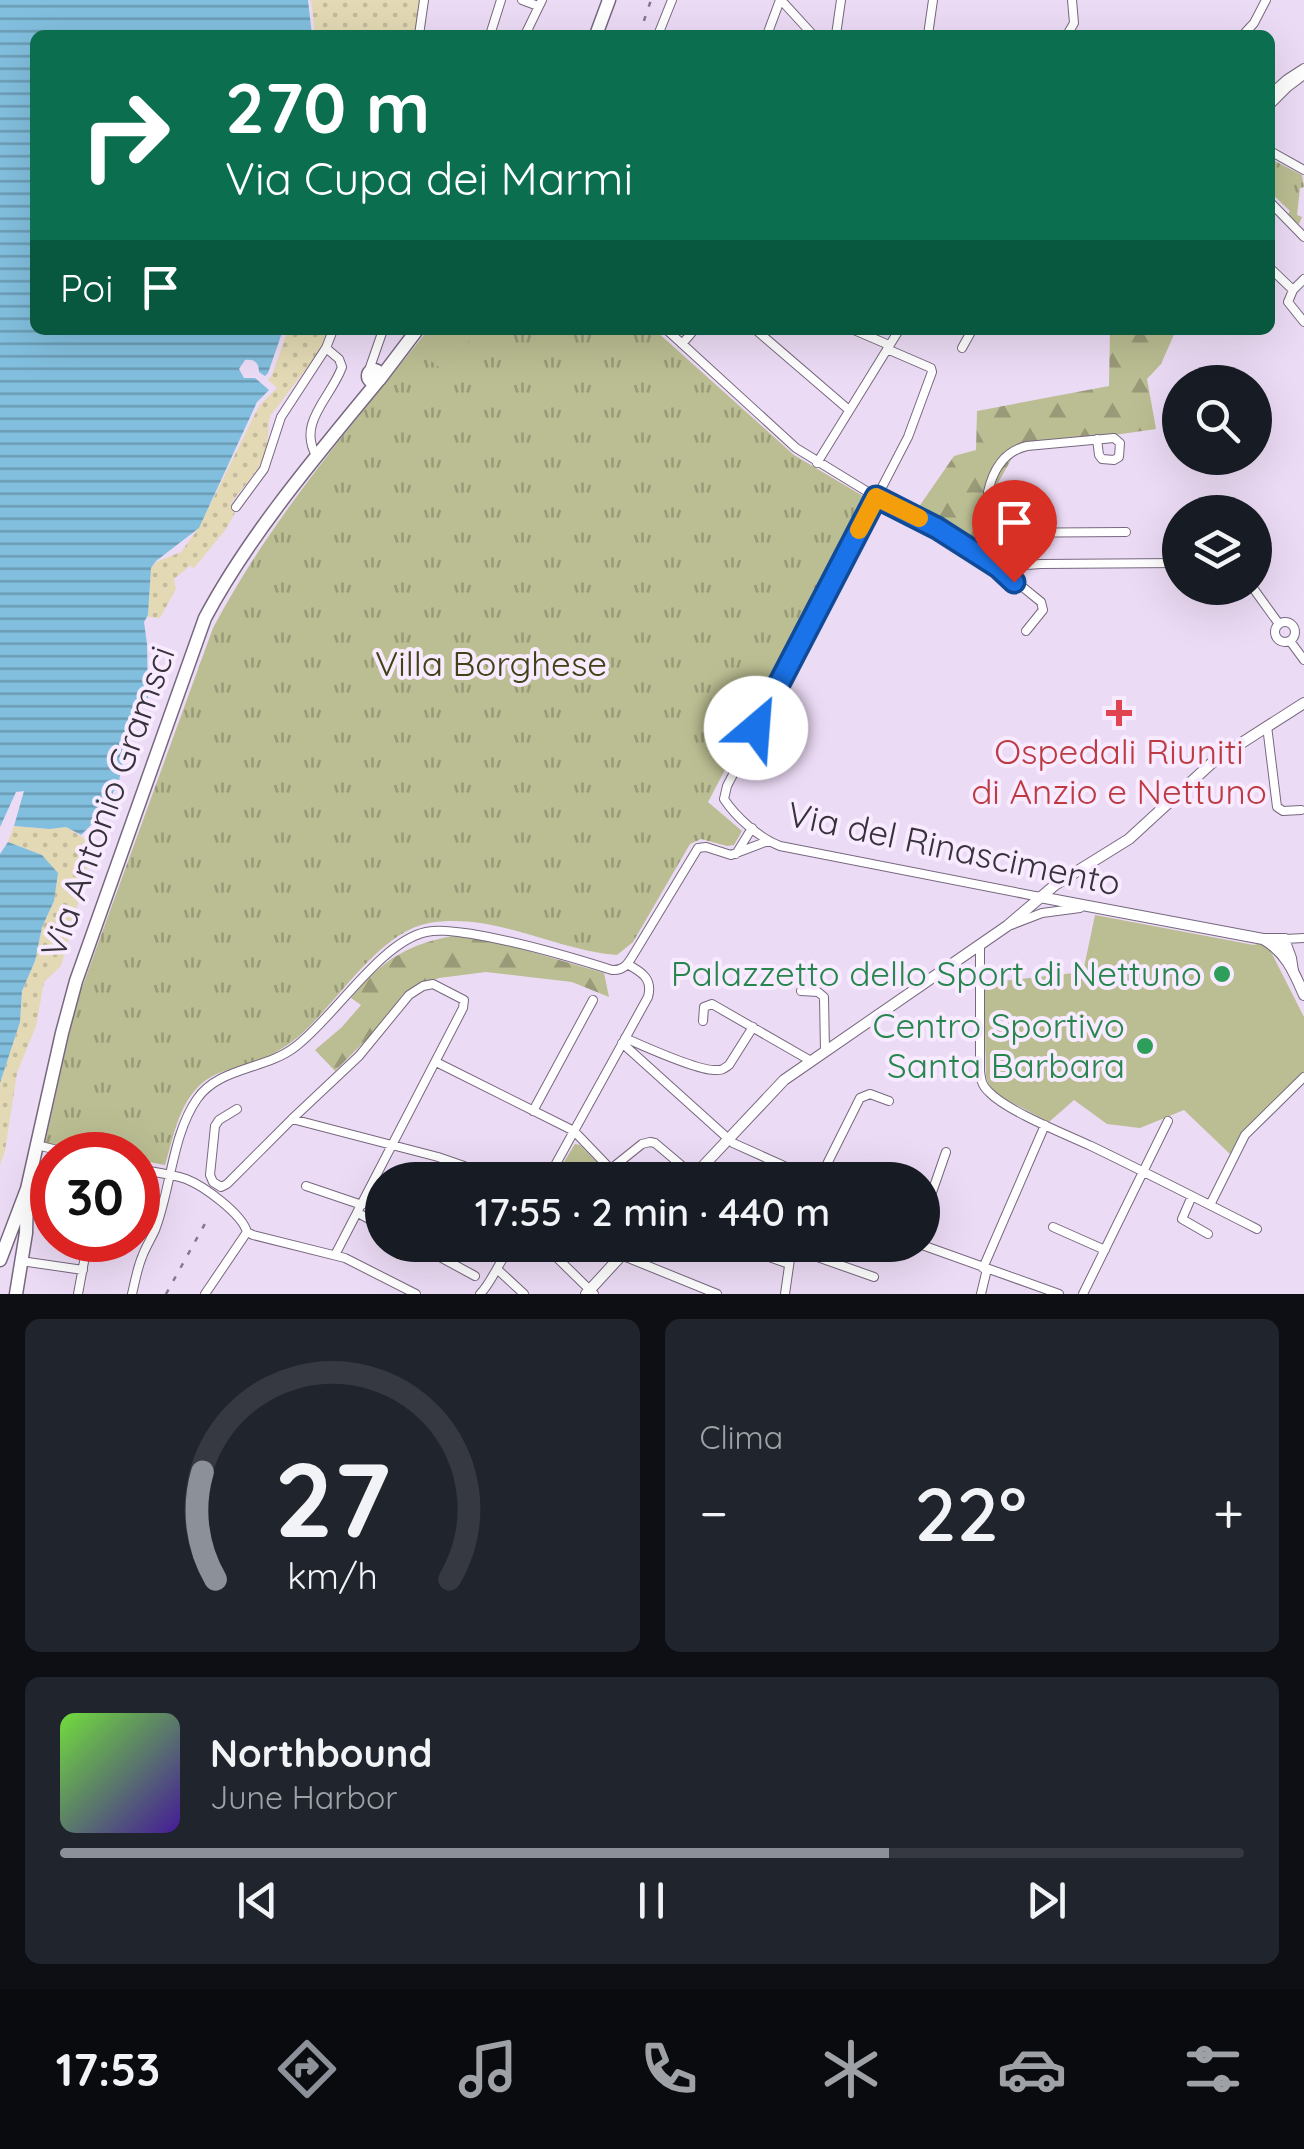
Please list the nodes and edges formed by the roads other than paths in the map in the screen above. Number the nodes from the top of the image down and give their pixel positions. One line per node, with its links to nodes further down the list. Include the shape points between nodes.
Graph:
1 (424, 0): 15 (street)
2 (501, 0): 16 (street)
3 (522, 0): 12 (street)
4 (609, 0): 18 (main road)
5 (672, 0): 19 (street)
6 (780, 0): 13 (street); 20 (street)
7 (793, 0): 13 (street)
8 (841, 0): 22 (street)
9 (933, 0): 23 (street)
10 (1072, 0): 14 (street)
11 (1266, 0): 26 (street)
12 (540, 3): 17 (street)
13 (792, 13): 21 (street)
14 (1074, 23): 24 (street); 25 (street)
15 (420, 30)
16 (492, 30)
17 (527, 30)
18 (598, 30)
19 (660, 30)
20 (768, 30)
21 (808, 30)
22 (837, 30)
23 (929, 30)
24 (1070, 30)
25 (1078, 30)
26 (1248, 30)
27 (1304, 72): 28 (street); 29 (street)
28 (1275, 91)
29 (1275, 100)
30 (1275, 154): 31 (street)
31 (1304, 170)
32 (1275, 207): 33 (street)
33 (1302, 232)
34 (1275, 273): 36 (street)
35 (1304, 279): 36 (street)
36 (1293, 290): 37 (street, via 1288,302)
37 (1304, 322)
38 (330, 335): 49 (street)
39 (382, 335): 51 (street, Via Antonio Gramsci)
40 (413, 335): 51 (main road)
41 (672, 335): 47 (street)
42 (690, 335): 47 (street)
43 (762, 335): 52 (street)
44 (864, 335): 48 (street)
45 (896, 335): 48 (street)
46 (969, 335): 50 (street)
47 (682, 344): 55 (street)
48 (888, 347): 52 (street); 56 (street, via 932,372)
49 (326, 348): 54 (street, via 342,368 314,414 310,445); 57 (street, via 282,414 266,465)
50 (962, 348)
51 (374, 375): 54 (main road, Via Antonio Gramsci)
52 (849, 410): 55 (street)
53 (1097, 439): 59 (street, via 1010,451 990,482)
54 (317, 458): 99 (main road, Via Antonio Gramsci, via 205,618 76,981)
55 (817, 462): 56 (street)
56 (876, 497): 61 (street); 70 (street, Via del Rinascimento, via 724,791 727,804)
57 (236, 508)
58 (1126, 532): 59 (street)
59 (993, 533): 61 (street)
60 (1162, 563): 61 (street)
61 (998, 567): 64 (street, via 1044,606)
62 (1265, 605): 63 (street)
63 (1279, 624): 65 (street, via 1293,627); 65 (street, via 1276,638)
64 (1026, 631)
65 (1290, 640): 66 (street)
66 (1304, 660)
67 (1304, 700): 68 (street)
68 (1267, 726): 69 (street, via 1278,807); 73 (street, via 1209,765 1135,835)
69 (1300, 810)
70 (752, 828): 71 (street, Via del Rinascimento); 72 (street)
71 (768, 841): 72 (street); 73 (street, Via del Rinascimento)
72 (736, 854): 80 (street, via 695,850)
73 (1040, 897): 74 (street, Via del Rinascimento); 75 (street)
74 (1094, 906): 75 (street); 77 (street, Via del Rinascimento)
75 (1007, 926): 79 (street)
76 (1284, 939): 77 (street); 78 (street); 81 (street)
77 (1263, 940): 81 (street, Via del Rinascimento)
78 (1304, 940): 81 (street)
79 (980, 946): 88 (street); 97 (street, via 982,1082 997,1099)
80 (627, 964): 87 (street, via 645,975 650,990); 115 (street, via 614,971 455,932 416,936 372,969 294,1048 208,1086 186,1118)
81 (1293, 967): 83 (street)
82 (801, 991): 88 (street, via 824,998)
83 (1304, 995)
84 (593, 1000): 94 (street)
85 (704, 1021): 86 (street, via 710,1004)
86 (753, 1027): 87 (street, via 728,1066 713,1070); 89 (street)
87 (624, 1040): 98 (street); 100 (street)
88 (825, 1052): 89 (street)
89 (811, 1061): 100 (street, via 778,1084)
90 (436, 1062): 94 (street); 95 (street, via 464,1002 431,984 405,999 359,1056); 101 (street)
91 (1304, 1078): 119 (street, via 1243,1138)
92 (889, 1101): 110 (street, via 860,1098)
93 (238, 1108): 95 (street, via 214,1130 210,1174 221,1187)
94 (533, 1111): 98 (street)
95 (292, 1119): 101 (street)
96 (1168, 1121): 112 (street)
97 (1045, 1125): 112 (street); 145 (street)
98 (574, 1131): 104 (street); 105 (street)
99 (40, 1132)
100 (728, 1138): 108 (street); 109 (street)
101 (392, 1146): 103 (street); 122 (street)
102 (946, 1152): 111 (street)
103 (452, 1162)
104 (556, 1162)
105 (603, 1162)
106 (619, 1162): 107 (street, via 650,1142)
107 (676, 1162)
108 (707, 1162)
109 (774, 1162)
110 (828, 1162)
111 (940, 1169)
112 (1144, 1171): 118 (street); 130 (street)
113 (160, 1173): 115 (street)
114 (30, 1176): 117 (main road, Via Antonio Gramsci)
115 (171, 1176): 123 (street); 128 (street, via 198,1185 244,1222)
116 (306, 1186): 122 (street)
117 (27, 1189): 120 (main road); 127 (main road, Via Antonio Gramsci)
118 (1192, 1196): 119 (street); 129 (street, via 1182,1220)
119 (1210, 1205): 126 (street)
120 (27, 1206): 121 (street); 127 (main road)
121 (30, 1206)
122 (360, 1209): 124 (street); 132 (street)
123 (160, 1212)
124 (365, 1213)
125 (1053, 1227): 130 (street)
126 (1257, 1229)
127 (18, 1232): 133 (main road, Via Antonio Gramsci); 134 (main road)
128 (247, 1232): 132 (street); 154 (street)
129 (1208, 1234)
130 (1105, 1250): 162 (street)
131 (940, 1252): 145 (street)
132 (335, 1255): 155 (street)
133 (0, 1260)
134 (20, 1261): 147 (street); 151 (main road)
135 (84, 1262): 147 (street)
136 (140, 1262): 153 (street)
137 (449, 1262): 148 (street)
138 (501, 1262): 146 (street)
139 (561, 1262): 150 (street)
140 (615, 1262): 150 (street)
141 (638, 1262): 158 (street)
142 (783, 1262): 144 (street)
143 (834, 1262): 149 (street)
144 (789, 1264): 159 (street)
145 (985, 1268): 160 (street); 161 (street)
146 (497, 1269): 156 (street); 157 (street)
147 (83, 1270): 152 (street)
148 (475, 1276)
149 (874, 1277)
150 (590, 1292)
151 (16, 1294)
152 (78, 1294)
153 (132, 1294)
154 (206, 1294)
155 (416, 1294)
156 (480, 1294)
157 (524, 1294)
158 (717, 1294)
159 (784, 1294)
160 (981, 1294)
161 (1060, 1294)
162 (1083, 1294)

